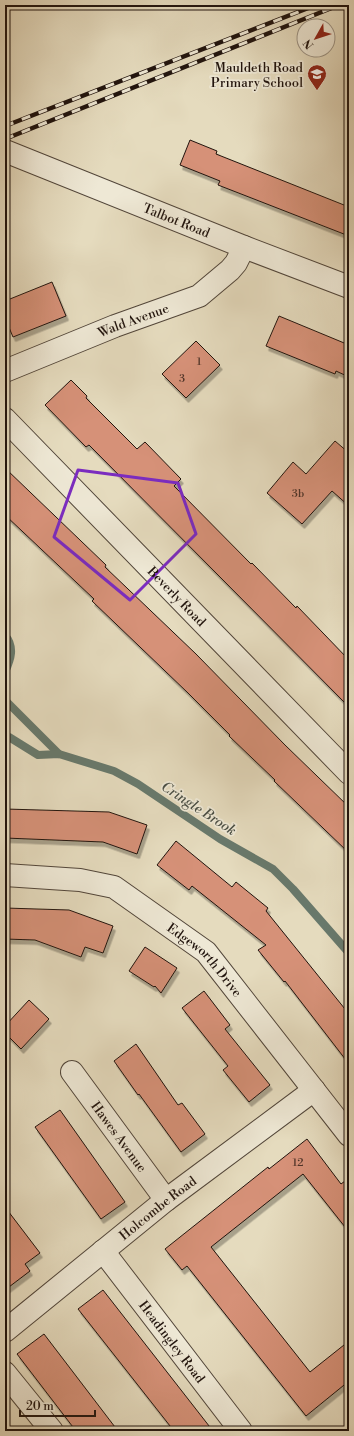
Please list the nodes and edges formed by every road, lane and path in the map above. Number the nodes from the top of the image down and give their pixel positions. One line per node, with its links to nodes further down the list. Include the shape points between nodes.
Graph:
1 (5, 151): 2 (street, Talbot Road)
2 (244, 247): 3 (street, Talbot Road); 4 (street, Wald Avenue, via 230,270 199,296 115,326)
3 (349, 288)
4 (5, 371)
5 (5, 419): 6 (street, Beverly Road)
6 (349, 773)
7 (5, 875): 9 (street, Edgeworth Drive, via 80,880 114,887 188,938 206,952)
8 (72, 1072): 11 (street, Hawes Avenue)
9 (314, 1090): 10 (street, Edgeworth Drive); 11 (street, Holcombe Road)
10 (349, 1135)
11 (166, 1200): 12 (street, Holcombe Road)
12 (103, 1251): 13 (street, Holcombe Road); 16 (street, Headingley Road)
13 (5, 1331)
14 (5, 1374): 15 (street)
15 (52, 1431)
16 (241, 1431)

